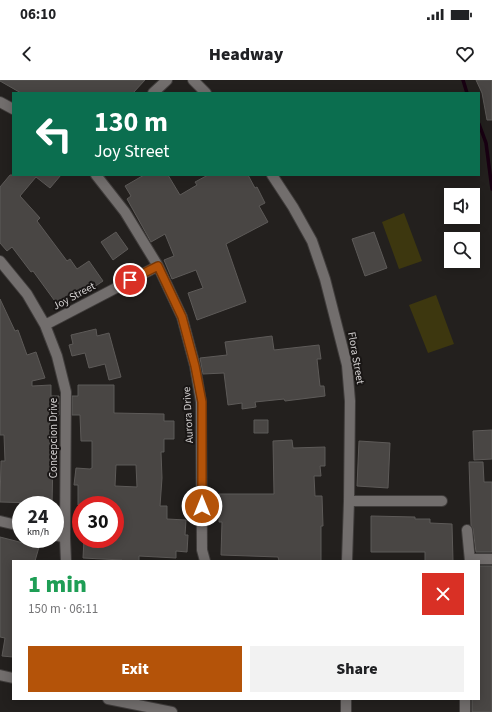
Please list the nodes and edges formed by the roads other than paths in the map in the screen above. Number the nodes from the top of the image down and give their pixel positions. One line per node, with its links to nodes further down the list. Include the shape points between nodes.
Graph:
1 (167, 80): 3 (street)
2 (194, 80): 4 (street)
3 (154, 92)
4 (205, 92)
5 (0, 102): 6 (street)
6 (12, 109)
7 (97, 176): 10 (street, Aurora Drive, via 125,212)
8 (273, 176): 13 (street, Flora Street, via 312,241 337,321 347,365 350,401)
9 (0, 261): 11 (street, Concepcion Drive, via 27,294)
10 (158, 266): 11 (street, Joy Street); 21 (street, Aurora Drive, via 182,317 202,402)
11 (45, 325): 12 (street, Concepcion Drive, via 57,356 66,392)
12 (62, 496)
13 (350, 501): 14 (street); 22 (street, Flora Street)
14 (442, 501)
15 (0, 520): 16 (street)
16 (12, 523)
17 (467, 530): 23 (street)
18 (63, 548): 20 (street, Concepcion Drive)
19 (492, 559): 23 (street)
20 (66, 560)
21 (204, 560)
22 (347, 560)
23 (470, 560)
24 (0, 675): 25 (street)
25 (12, 678)
26 (113, 700): 29 (street)
27 (346, 700): 30 (street)
28 (466, 700): 31 (street)
29 (172, 712)
30 (346, 712)
31 (465, 712)

